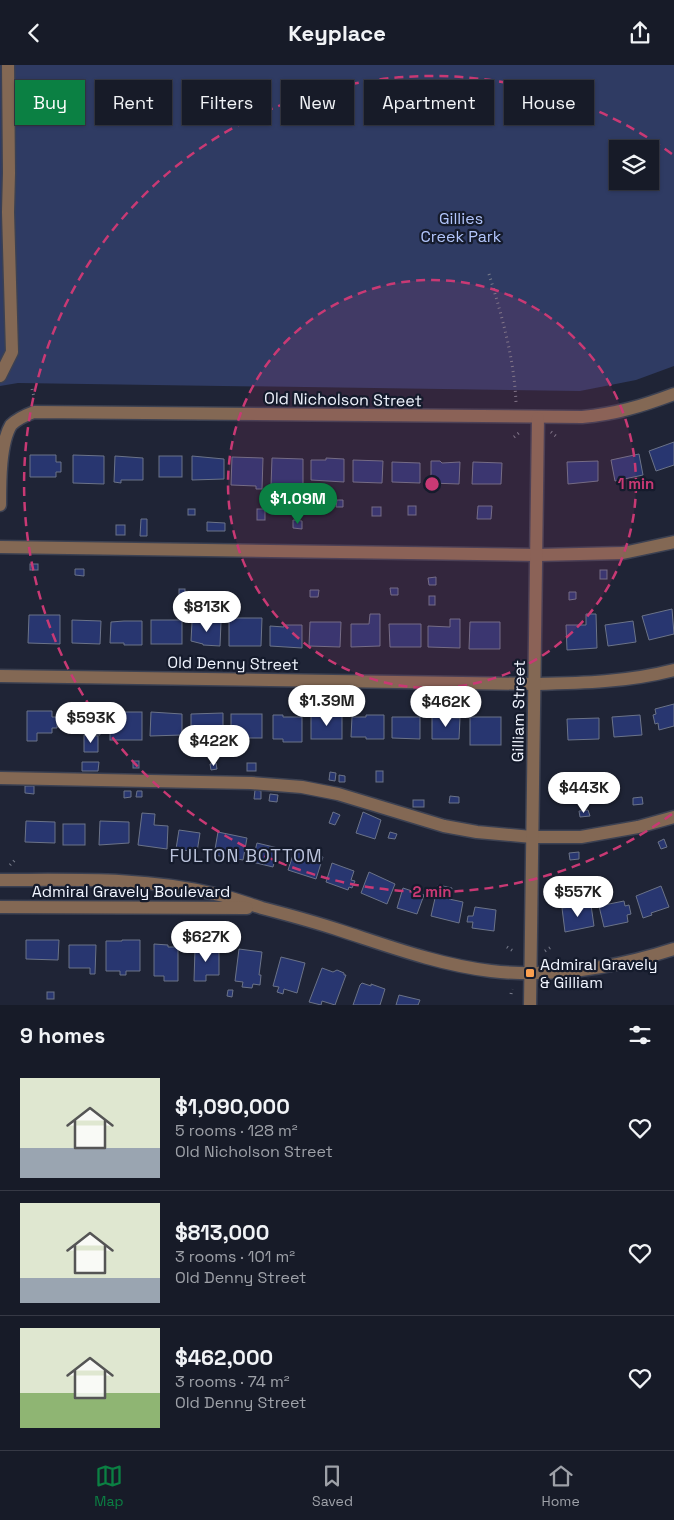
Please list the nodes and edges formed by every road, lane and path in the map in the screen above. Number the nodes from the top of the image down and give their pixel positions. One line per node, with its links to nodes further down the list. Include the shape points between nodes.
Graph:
1 (8, 70): 3 (street, via 12,352)
2 (489, 274): 7 (path, via 513,367)
3 (0, 375)
4 (32, 389): 6 (path)
5 (674, 394): 8 (street, Old Nicholson Street, via 609,415)
6 (34, 397)
7 (516, 402)
8 (538, 418): 11 (street, Old Nicholson Street, via 43,411 21,417 11,425 4,434); 15 (street, Gilliam Street)
9 (520, 431): 10 (path)
10 (514, 437)
11 (0, 460): 12 (street)
12 (0, 505)
13 (674, 542): 15 (street, via 623,553)
14 (0, 547): 15 (street)
15 (537, 555): 18 (street, Gilliam Street)
16 (674, 670): 18 (street, Old Denny Street, via 627,679)
17 (0, 676): 18 (street, Old Denny Street)
18 (535, 684): 21 (street, Gilliam Street)
19 (0, 778): 21 (street, via 302,787 338,794 444,826)
20 (674, 817): 21 (street, via 581,837)
21 (532, 837): 32 (street, Gilliam Street)
22 (15, 860): 23 (path)
23 (10, 865)
24 (0, 880): 26 (street, Admiral Gravely Boulevard, via 124,881 171,886 214,893)
25 (0, 907): 26 (street, Admiral Gravely Boulevard)
26 (262, 908): 32 (street, Admiral Gravely Boulevard, via 454,965)
27 (507, 947): 30 (path)
28 (551, 947): 31 (path)
29 (674, 949): 32 (street, Admiral Gravely Boulevard, via 644,959 592,969)
30 (513, 951)
31 (545, 952)
32 (530, 973): 35 (street, Gilliam Street)
33 (512, 989): 34 (path)
34 (511, 994)
35 (530, 1005)

